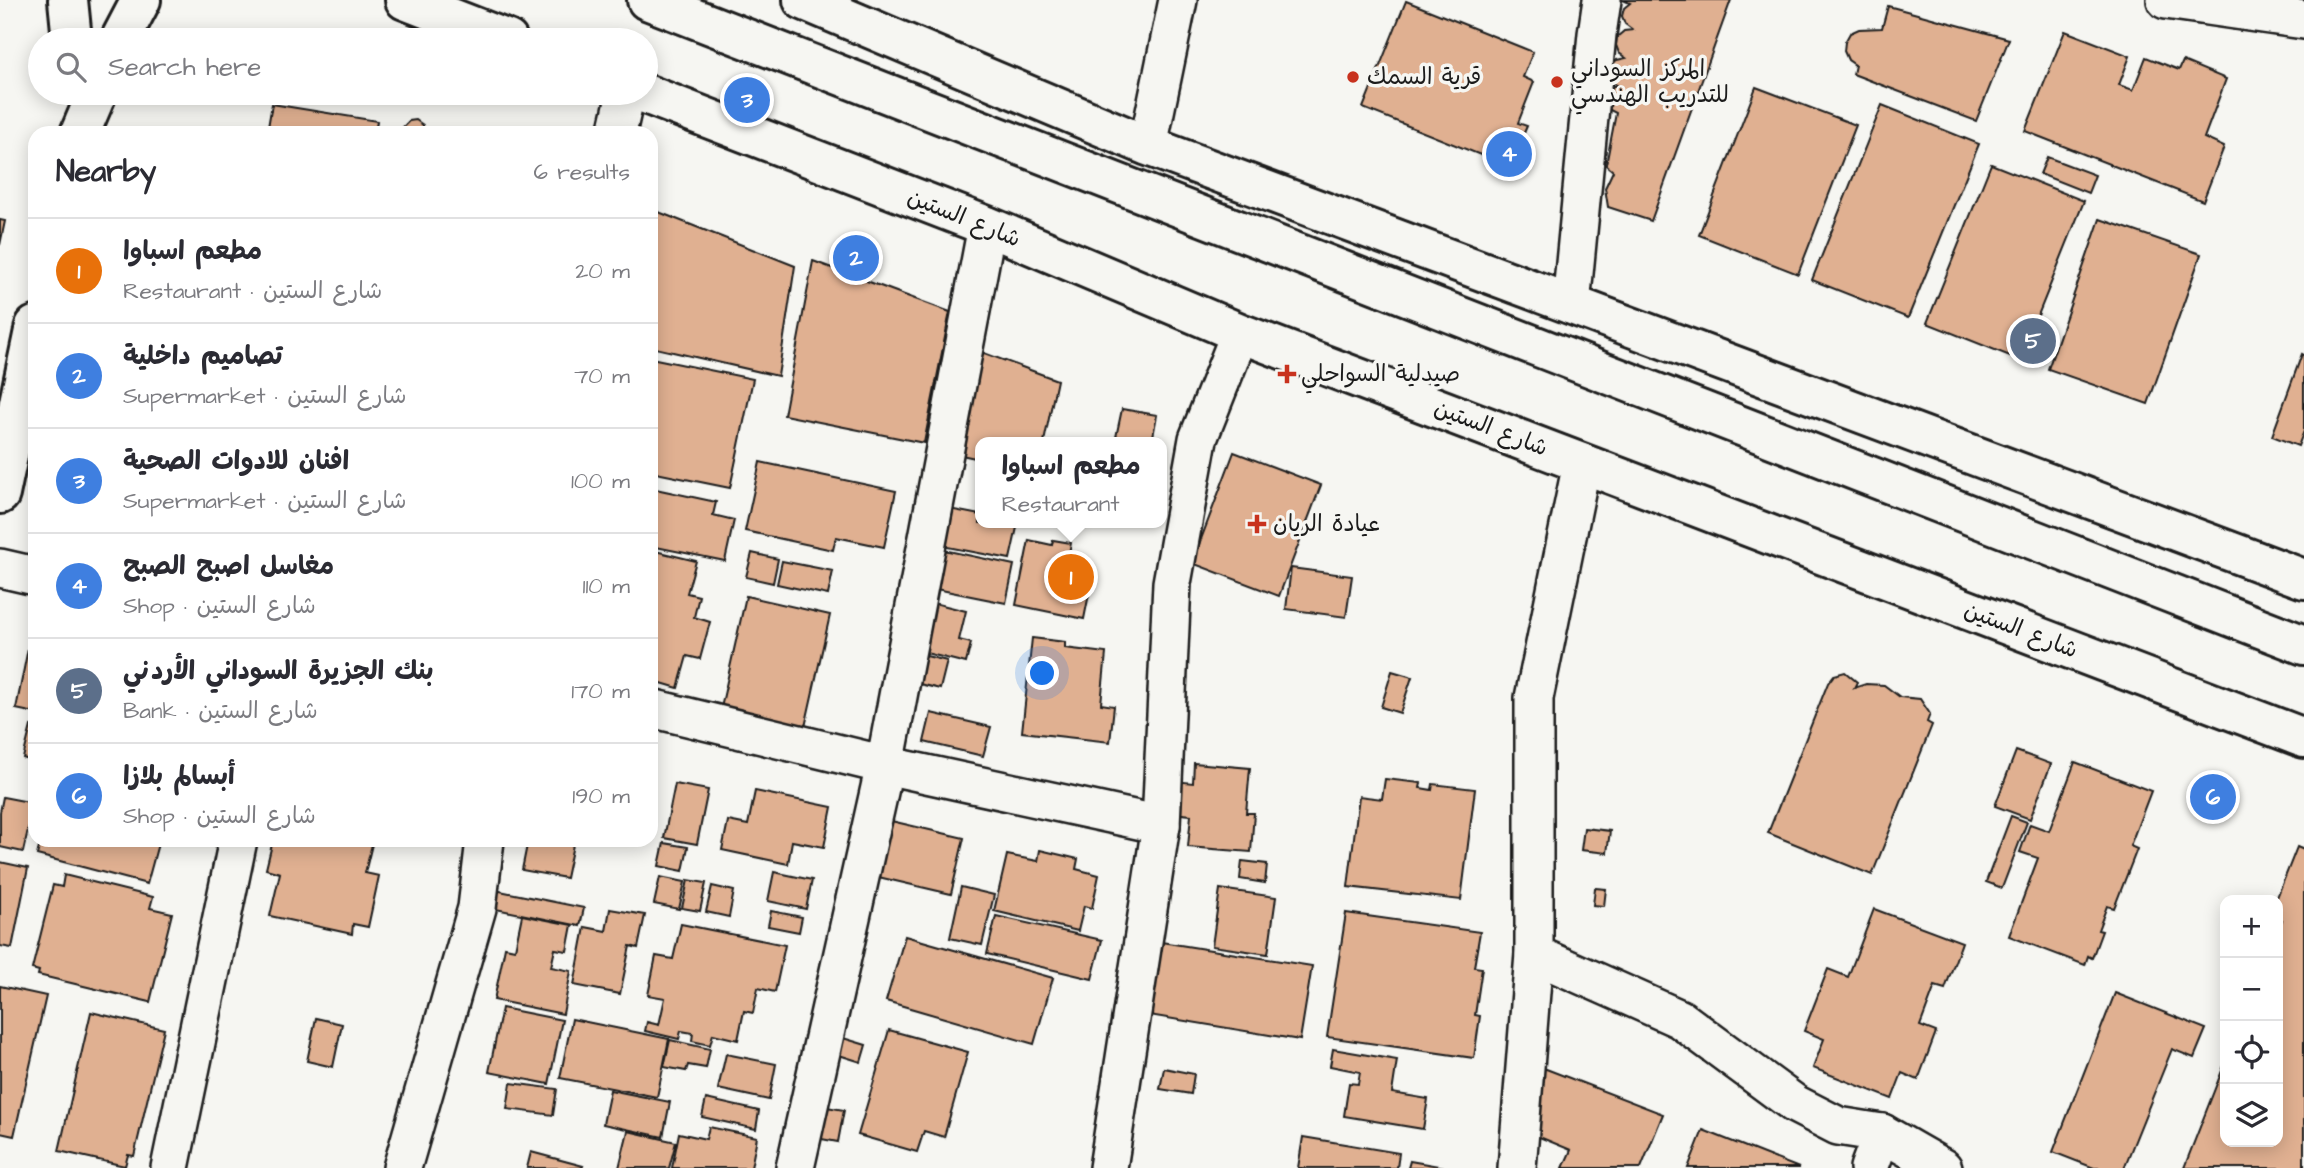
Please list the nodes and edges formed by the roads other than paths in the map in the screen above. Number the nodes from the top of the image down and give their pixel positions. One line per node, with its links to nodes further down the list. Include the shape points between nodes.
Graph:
1 (68, 0): 11 (main road)
2 (123, 0): 12 (main road)
3 (141, 0): 13 (main road)
4 (405, 0): 14 (main road)
5 (647, 0): 34 (main road)
6 (803, 0): 24 (main road)
7 (1178, 0): 24 (street)
8 (1602, 0): 26 (street)
9 (2166, 0): 10 (street)
10 (2304, 20)
11 (71, 28)
12 (113, 28)
13 (126, 28)
14 (477, 28)
15 (658, 99): 25 (main road, شارع الستين)
16 (71, 105): 20 (main road)
17 (88, 105): 21 (main road)
18 (92, 105): 22 (main road)
19 (623, 105): 23 (street)
20 (71, 126)
21 (81, 126)
22 (82, 126)
23 (619, 126)
24 (1148, 146): 26 (main road)
25 (987, 226): 27 (main road, شارع الستين); 37 (street)
26 (1571, 305): 33 (main road)
27 (1240, 333): 29 (main road, شارع الستين); 38 (street, via 1198,439 1172,583)
28 (28, 360): 30 (main road)
29 (1582, 463): 36 (main road, شارع الستين); 41 (street, via 1534,698)
30 (0, 494)
31 (0, 568): 32 (street)
32 (28, 574)
33 (2304, 579)
34 (2304, 645)
35 (658, 710): 37 (street)
36 (2304, 738)
37 (885, 765): 38 (street); 45 (street)
38 (1161, 825): 46 (street)
39 (237, 847): 43 (street)
40 (484, 847): 44 (street, via 477,908)
41 (1534, 954): 42 (street, via 1680,1019 1795,1104 1838,1126); 47 (street)
42 (1882, 1133): 48 (street); 49 (street)
43 (170, 1168)
44 (402, 1168)
45 (795, 1168)
46 (1108, 1168)
47 (1517, 1168)
48 (1869, 1168)
49 (1943, 1168)

